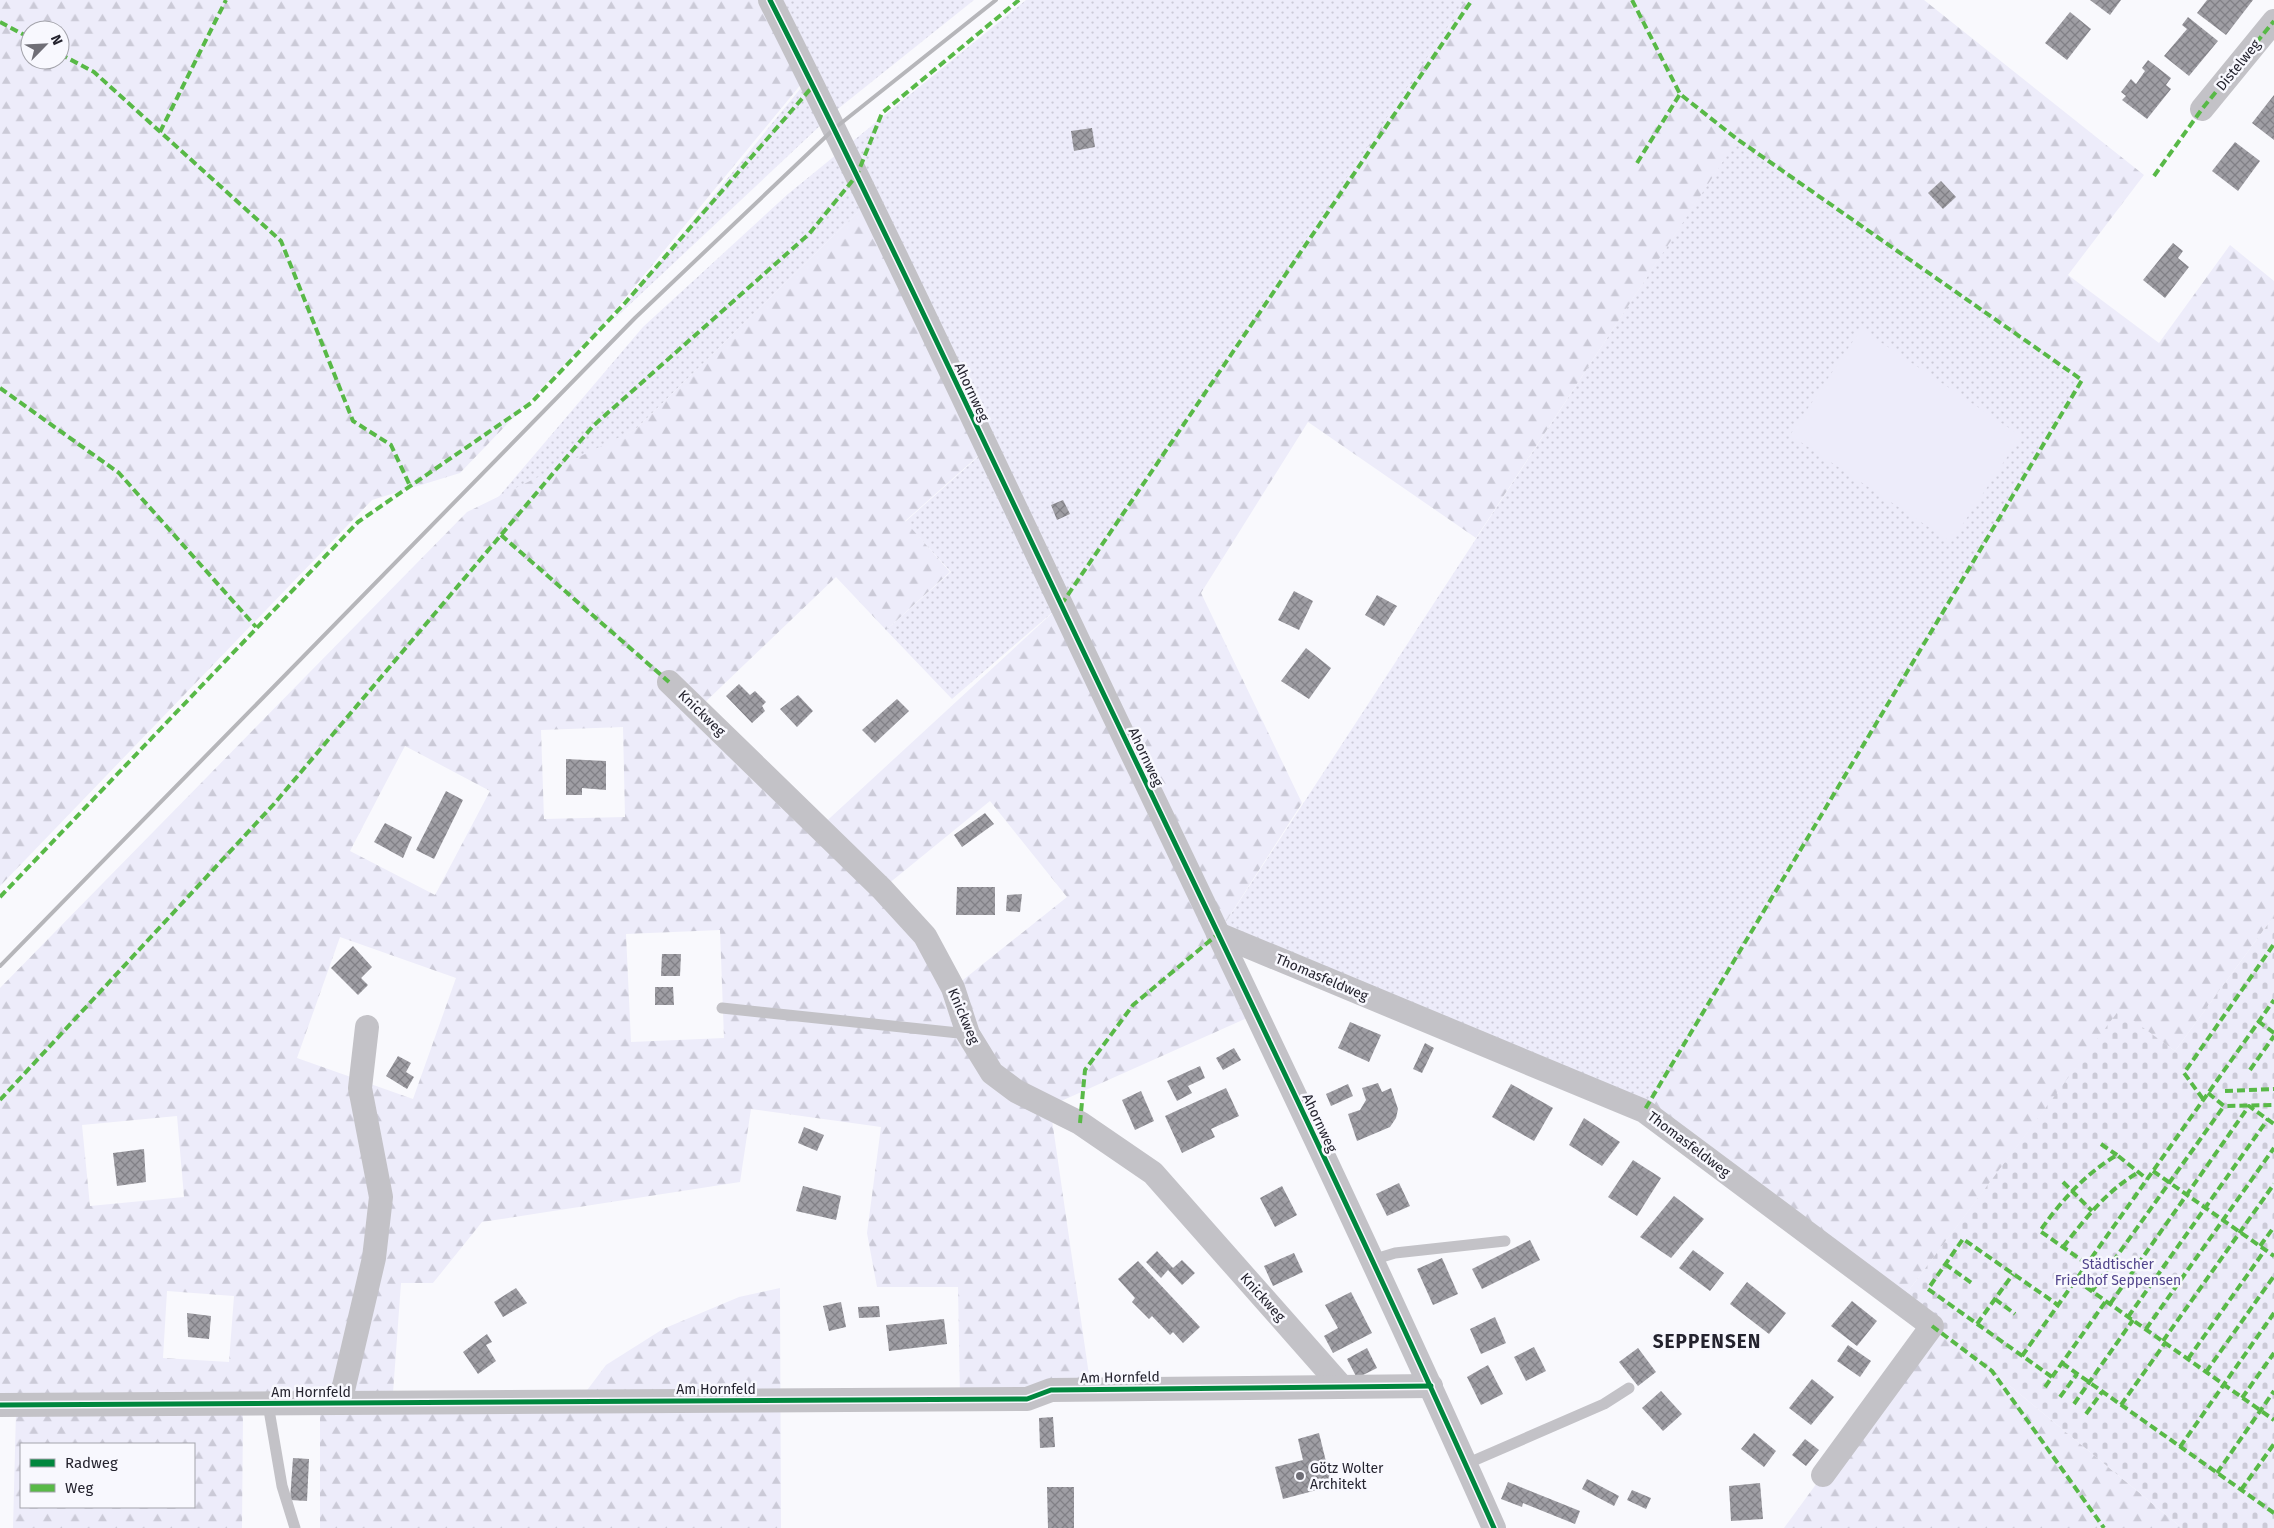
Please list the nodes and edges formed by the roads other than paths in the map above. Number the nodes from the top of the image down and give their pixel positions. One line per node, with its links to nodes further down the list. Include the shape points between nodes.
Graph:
1 (770, 0): 5 (street, Ahornweg, via 835,128)
2 (2274, 21): 3 (street, Distelweg)
3 (2202, 109)
4 (669, 682): 8 (street, Knickweg, via 882,889 925,936 953,988)
5 (1218, 934): 10 (street, Ahornweg); 18 (street, Thomasfeldweg, via 1644,1111 1932,1326)
6 (722, 1008): 8 (lane)
7 (367, 1027): 14 (street, Am Hornfeld, via 360,1088 381,1197 374,1258)
8 (968, 1034): 11 (street, Knickweg, via 992,1074 1016,1091 1080,1123 1153,1173)
9 (1505, 1242): 10 (lane, via 1395,1253)
10 (1372, 1260): 12 (street, Ahornweg)
11 (1342, 1386): 12 (street, Am Hornfeld); 14 (street, Am Hornfeld, via 1050,1390 1027,1399)
12 (1431, 1386): 17 (street, Ahornweg)
13 (1629, 1388): 17 (lane, via 1604,1404)
14 (340, 1403): 15 (street, Am Hornfeld)
15 (268, 1404): 16 (street, Am Hornfeld); 19 (lane, via 282,1486)
16 (0, 1405)
17 (1466, 1464): 20 (street, Ahornweg)
18 (1823, 1475)
19 (295, 1528)
20 (1494, 1528)

